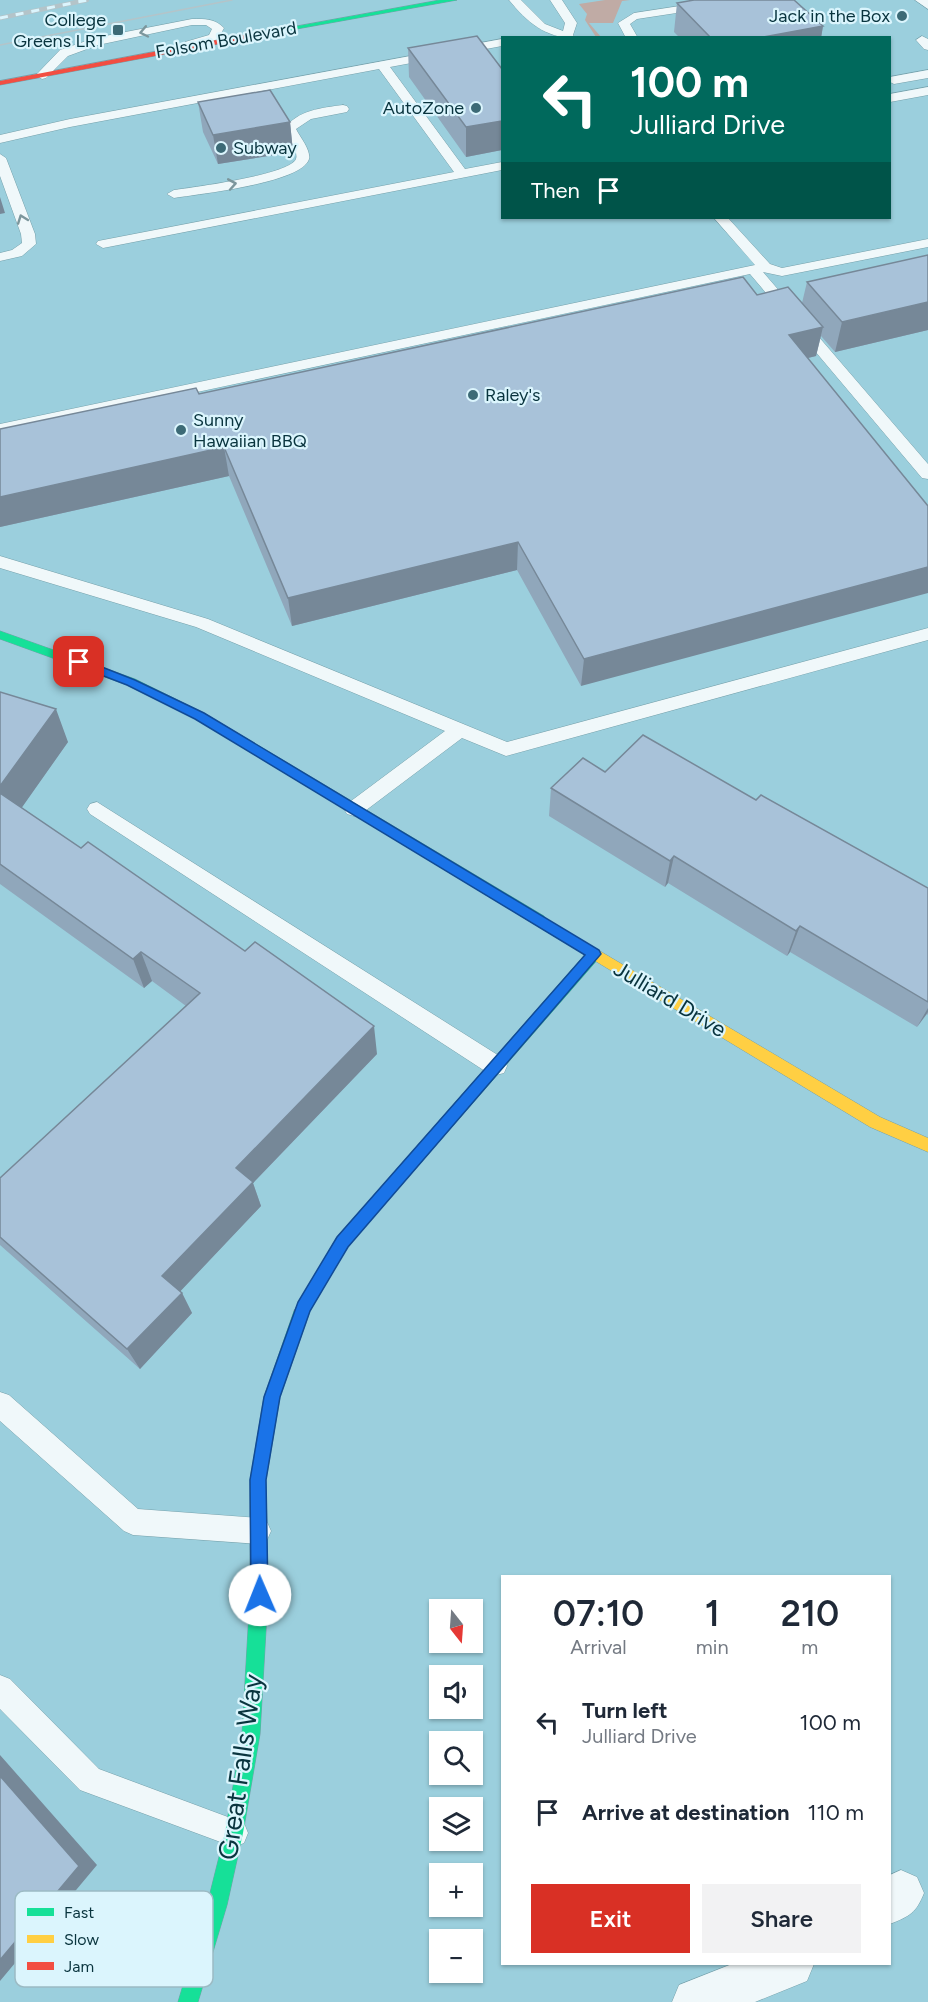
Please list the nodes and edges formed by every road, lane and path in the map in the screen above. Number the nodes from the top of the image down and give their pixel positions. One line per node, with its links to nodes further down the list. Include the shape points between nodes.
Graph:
1 (453, 0): 10 (street, Folsom Boulevard)
2 (515, 0): 7 (lane, via 541,26)
3 (556, 0): 7 (lane, via 571,23)
4 (742, 0): 8 (lane, via 634,16 624,23)
5 (921, 0): 6 (lane)
6 (928, 6)
7 (568, 36)
8 (631, 36)
9 (501, 43): 11 (lane)
10 (183, 48): 13 (street, Folsom Boulevard); 13 (lane, one-way to 13, via 214,37 218,28 208,22 192,22 95,42 64,53)
11 (381, 64): 19 (lane); 22 (lane)
12 (928, 74): 14 (lane)
13 (42, 75): 15 (street, Folsom Boulevard)
14 (894, 80)
15 (0, 83)
16 (928, 91): 17 (lane)
17 (891, 98)
18 (343, 109): 23 (lane, one-way to 18, via 294,170 303,154 290,129 295,121)
19 (0, 140)
20 (0, 158): 27 (lane, one-way to 20, via 29,244)
21 (501, 166): 22 (lane)
22 (462, 174): 26 (lane)
23 (174, 194)
24 (722, 219): 28 (lane)
25 (928, 243): 28 (lane, via 782,272)
26 (103, 244)
27 (0, 257)
28 (759, 268): 29 (lane); 30 (lane)
29 (0, 429)
30 (928, 474)
31 (0, 562): 34 (lane, via 202,623)
32 (928, 633): 34 (lane, via 506,749)
33 (0, 635): 36 (street, Julliard Drive, via 131,682 200,716)
34 (459, 731): 36 (lane)
35 (97, 809): 38 (lane)
36 (354, 809): 37 (street, Julliard Drive)
37 (594, 954): 38 (street, Great Falls Way); 39 (street, Julliard Drive, via 875,1122)
38 (496, 1066): 41 (street, Great Falls Way, via 342,1242 304,1307 272,1397 258,1480)
39 (928, 1145)
40 (0, 1404): 41 (lane, via 133,1521)
41 (258, 1531): 43 (street, Great Falls Way, via 260,1595 251,1734)
42 (0, 1689): 43 (lane, via 90,1780)
43 (234, 1833): 44 (street, Great Falls Way)
44 (213, 1921)
45 (788, 1965): 48 (street)
46 (193, 1987): 47 (street, Great Falls Way)
47 (188, 2002)
48 (696, 2002)

